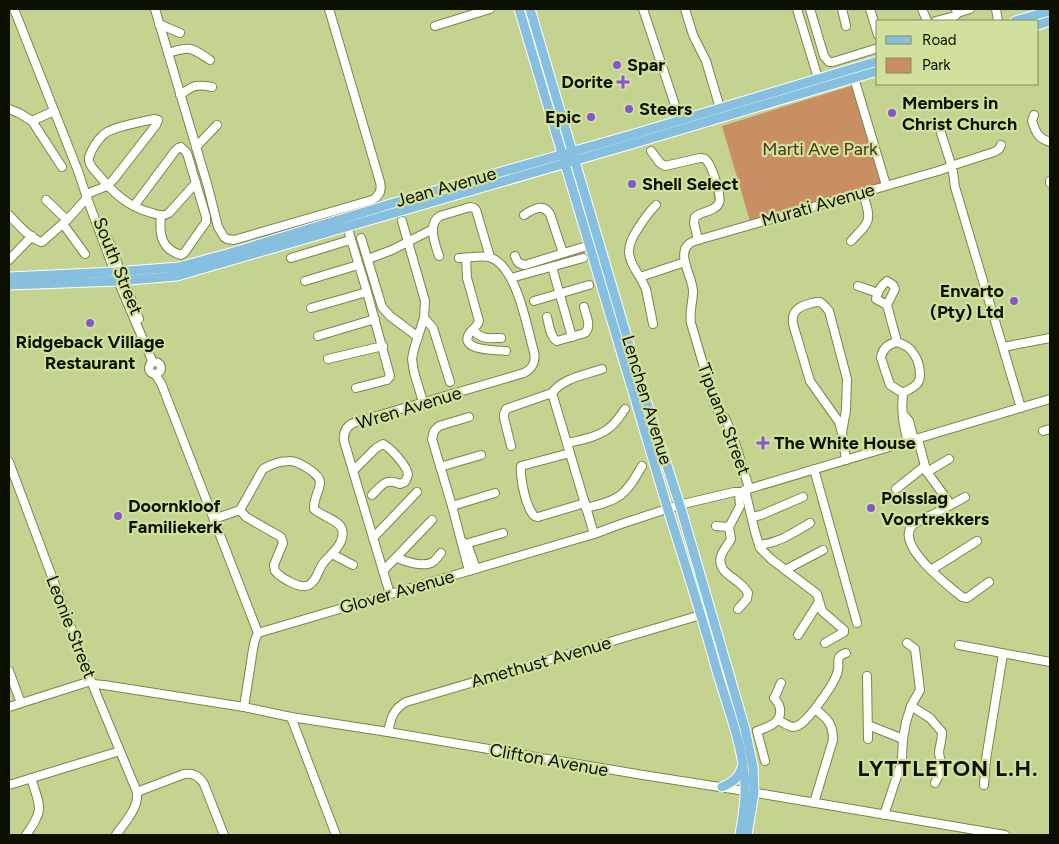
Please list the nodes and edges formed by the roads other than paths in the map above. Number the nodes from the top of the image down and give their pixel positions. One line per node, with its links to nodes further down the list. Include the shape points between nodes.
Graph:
1 (14, 9): 34 (street, South Street)
2 (155, 9): 18 (street)
3 (329, 9): 44 (street, via 380,182 379,195 372,200 230,240 220,231)
4 (490, 9): 19 (street)
5 (519, 9): 47 (main road, Lenchen Avenue)
6 (530, 9): 45 (main road, Lenchen Avenue)
7 (643, 9): 36 (street)
8 (685, 9): 32 (street)
9 (797, 9): 28 (street)
10 (810, 9): 23 (street, via 824,56 829,62)
11 (842, 9): 20 (street)
12 (870, 9): 21 (street)
13 (970, 9): 14 (street)
14 (956, 11): 16 (street, via 957,15)
15 (1050, 11): 17 (main road)
16 (944, 20)
17 (1018, 20)
18 (159, 24): 22 (street); 24 (street)
19 (435, 26)
20 (846, 26)
21 (876, 28)
22 (180, 33)
23 (876, 49)
24 (168, 53): 25 (street, via 190,48); 31 (street)
25 (210, 60)
26 (876, 62): 28 (main road, Jean Avenue)
27 (876, 72): 29 (main road, Jean Avenue)
28 (818, 78): 32 (main road, Jean Avenue)
29 (854, 78): 40 (main road, Jean Avenue); 54 (street)
30 (212, 87): 31 (street, via 198,85)
31 (180, 95): 44 (street)
32 (720, 108): 36 (main road, Jean Avenue)
33 (9, 109): 37 (street)
34 (54, 111): 37 (street); 57 (street, South Street)
35 (1034, 115): 42 (street, via 1032,122 1039,136)
36 (680, 120): 39 (main road, Jean Avenue)
37 (32, 121): 49 (street)
38 (217, 125): 44 (street)
39 (649, 129): 40 (main road, via 654,133); 45 (main road, Jean Avenue)
40 (668, 133): 48 (main road, Jean Avenue)
41 (941, 133): 50 (street)
42 (1050, 142)
43 (1001, 144): 50 (street, Murati Avenue, via 994,152)
44 (196, 147)
45 (572, 151): 47 (main road, Jean Avenue); 48 (main road, Lenchen Avenue)
46 (651, 151): 71 (street, via 665,166 704,158 712,169 720,200 716,207 695,217)
47 (563, 153): 48 (main road, Lenchen Avenue); 51 (main road, Jean Avenue)
48 (571, 162): 52 (main road, Jean Avenue); 74 (main road, Lenchen Avenue); 153 (main road, Lenchen Avenue)
49 (62, 167)
50 (951, 167): 54 (street, Murati Avenue); 116 (street)
51 (481, 177): 52 (main road, via 486,182 502,177); 80 (main road, Jean Avenue)
52 (510, 179): 66 (main road, Jean Avenue)
53 (196, 183): 59 (street, via 186,151 180,147); 63 (street, via 170,213); 63 (street, via 207,220 183,254 177,254 163,242)
54 (886, 185): 56 (street, Murati Avenue)
55 (107, 186): 55 (street, via 156,125 157,119 113,130 98,141 89,160); 57 (street); 59 (street)
56 (863, 193): 71 (street, Murati Avenue); 72 (street, via 868,219)
57 (88, 195): 65 (street); 88 (street, South Street)
58 (46, 200): 65 (street)
59 (134, 206): 63 (street)
60 (656, 206): 90 (street, via 632,237 628,249 631,264)
61 (9, 214): 68 (street)
62 (524, 215): 75 (street, via 532,209 548,210)
63 (161, 216)
64 (402, 221): 73 (street)
65 (65, 222): 68 (street, via 42,242); 76 (street)
66 (347, 226): 70 (street); 80 (main road, Jean Avenue)
67 (433, 229): 73 (street); 77 (street); 79 (street, via 437,217 472,207 476,210)
68 (32, 236): 84 (street)
69 (361, 238): 83 (street)
70 (350, 240): 81 (street); 86 (street)
71 (698, 240): 85 (street, via 686,246)
72 (851, 241)
73 (409, 242): 83 (street); 104 (street, via 424,297)
74 (590, 245): 75 (street); 155 (main road, Lenchen Avenue)
75 (563, 253): 78 (street, via 525,265 521,265)
76 (85, 254)
77 (439, 256)
78 (515, 256)
79 (490, 257): 91 (street, Wren Avenue, via 503,265); 108 (street, via 462,258 479,322)
80 (228, 258): 88 (main road, Jean Avenue, via 180,267); 92 (main road, Jean Avenue, via 177,276)
81 (291, 258)
82 (583, 258): 87 (street)
83 (368, 259): 110 (street, via 382,307)
84 (9, 260)
85 (685, 262): 90 (street); 144 (street, Tipuana Street, via 693,292 690,323 714,405 727,421 733,436)
86 (358, 265): 93 (street); 97 (street)
87 (552, 267): 91 (street); 98 (street)
88 (118, 272): 89 (main road, Jean Avenue); 92 (street, South Street)
89 (9, 277)
90 (640, 277): 107 (street)
91 (511, 278): 125 (street, Wren Avenue, via 534,352 532,367 515,376)
92 (122, 281): 94 (main road, Jean Avenue); 157 (street, South Street, via 154,363 149,369 158,373)
93 (304, 281)
94 (9, 285)
95 (589, 285): 98 (street)
96 (858, 286): 99 (street)
97 (367, 292): 103 (street); 106 (street)
98 (560, 294): 100 (street); 111 (street)
99 (878, 294): 101 (street, via 877,300); 101 (street, via 887,282 894,286 895,292)
100 (534, 302)
101 (887, 305): 114 (street)
102 (584, 307): 111 (street, via 588,330)
103 (311, 308)
104 (424, 318): 110 (street); 120 (street, via 434,328)
105 (547, 318): 111 (street, via 555,340)
106 (375, 319): 109 (street); 115 (street)
107 (653, 324)
108 (473, 330): 112 (street, via 483,338); 117 (street, via 468,339 472,346)
109 (318, 336)
110 (418, 337): 125 (street, via 412,359)
111 (572, 337)
112 (501, 338)
113 (1050, 338): 116 (street)
114 (897, 342): 123 (street, via 887,347 881,358 890,385); 123 (street, via 913,352 920,371 918,384)
115 (383, 346): 118 (street); 121 (street, via 390,378)
116 (1003, 347): 126 (street)
117 (506, 350)
118 (328, 359)
119 (602, 369): 122 (street, via 566,381)
120 (450, 382)
121 (356, 388)
122 (552, 393): 131 (street); 132 (street, via 506,409 504,418)
123 (903, 393): 130 (street, via 901,408 909,421)
124 (1050, 399): 126 (street, Glover Avenue)
125 (423, 402): 142 (street, Wren Avenue, via 348,426 344,441)
126 (1021, 408): 130 (street, Glover Avenue)
127 (625, 409): 131 (street, via 605,431)
128 (469, 417): 139 (street, via 443,424 434,431 432,439)
129 (842, 433): 129 (street, via 837,419 810,381 792,324 794,313 806,304 821,302 826,307 847,379); 136 (street)
130 (914, 440): 136 (street, Glover Avenue); 141 (street)
131 (567, 444): 133 (street)
132 (510, 446)
133 (570, 452): 150 (street); 150 (street, via 521,466 528,505 532,514 538,517)
134 (481, 455): 139 (street)
135 (949, 458): 141 (street)
136 (846, 460): 140 (street, Glover Avenue)
137 (9, 462): 194 (street, Leonie Street)
138 (642, 466): 150 (street, via 636,478 613,501)
139 (440, 467): 152 (street)
140 (814, 469): 144 (street, Glover Avenue); 183 (street)
141 (926, 469): 143 (street); 151 (street)
142 (353, 471): 147 (street, via 383,444 407,469 405,482 388,481); 164 (street, Wren Avenue)
143 (896, 489)
144 (743, 491): 153 (street, Glover Avenue); 156 (street, Tipuana Street); 161 (street, via 740,506)
145 (417, 492): 164 (street)
146 (495, 493): 152 (street)
147 (372, 495)
148 (803, 497): 156 (street)
149 (965, 497): 151 (street)
150 (586, 505): 163 (street)
151 (951, 505): 175 (street, via 911,529 909,538 915,551)
152 (452, 506): 166 (street)
153 (680, 507): 155 (street, Glover Avenue); 181 (main road, Lenchen Avenue)
154 (240, 510): 157 (street); 170 (street, via 246,517 281,537 283,543 274,564 275,571 296,585 310,585); 170 (street, via 263,469 286,461 295,462 315,473 319,479 314,509 342,530 341,541)
155 (669, 510): 163 (street, Glover Avenue, via 638,523); 182 (main road, Lenchen Avenue)
156 (752, 517): 167 (street, Tipuana Street)
157 (214, 519): 184 (street)
158 (432, 520): 171 (street)
159 (810, 523): 167 (street, via 781,540)
160 (716, 526): 161 (street)
161 (729, 527): 180 (street, via 731,539 721,563 725,572 742,584 748,593)
162 (503, 533): 166 (street)
163 (594, 534): 173 (street, Glover Avenue)
164 (373, 538): 176 (street, Wren Avenue)
165 (977, 541): 175 (street)
166 (463, 543): 173 (street)
167 (759, 545): 174 (street)
168 (823, 550): 174 (street)
169 (441, 552): 171 (street, via 433,562 425,564)
170 (332, 554): 172 (street)
171 (396, 558): 176 (street)
172 (353, 565)
173 (473, 570): 178 (street, Glover Avenue)
174 (785, 570): 179 (street, via 817,594)
175 (931, 570): 177 (street, via 964,598)
176 (383, 571): 178 (street, Wren Avenue)
177 (989, 582)
178 (390, 594): 184 (street, Glover Avenue)
179 (819, 602): 185 (street); 186 (street, via 822,611 845,631)
180 (738, 608)
181 (711, 612): 182 (street, Amethust Avenue); 218 (main road, Lenchen Avenue, via 754,767)
182 (701, 615): 206 (street, Amethust Avenue, via 406,702 394,712); 211 (main road, Lenchen Avenue)
183 (857, 623)
184 (258, 633): 201 (street)
185 (798, 635)
186 (824, 642)
187 (907, 643): 199 (street, via 914,649 920,686)
188 (959, 645): 190 (street)
189 (846, 653): 202 (street, via 839,657 834,681)
190 (1003, 654): 191 (street); 215 (street)
191 (1050, 662)
192 (9, 671): 198 (street)
193 (867, 676): 205 (street)
194 (92, 683): 196 (street, Clifton Avenue); 197 (street, Leonie Street); 198 (street)
195 (782, 683): 204 (street, via 774,698 781,711)
196 (110, 686): 197 (street, via 102,693); 201 (street, Clifton Avenue)
197 (100, 701): 209 (street, Leonie Street)
198 (21, 703): 200 (street)
199 (911, 706): 208 (street); 213 (street, via 930,718 942,732 941,770)
200 (9, 707)
201 (244, 707): 203 (street, Clifton Avenue)
202 (815, 710): 204 (street, via 797,726); 219 (street, via 831,724 833,740)
203 (291, 717): 206 (street, Clifton Avenue); 225 (street)
204 (778, 720): 210 (street, via 757,731)
205 (868, 725): 207 (street); 208 (street)
206 (388, 732): 216 (street, Clifton Avenue)
207 (868, 739)
208 (903, 739): 220 (street, via 900,767)
209 (120, 751): 212 (street); 217 (street, Leonie Street)
210 (765, 761)
211 (743, 765): 216 (main road, via 733,782); 218 (main road, Lenchen Avenue)
212 (31, 778): 214 (street); 222 (street, via 40,809)
213 (934, 783)
214 (9, 785)
215 (984, 785)
216 (722, 787): 218 (street, Clifton Avenue)
217 (137, 792): 223 (street, via 135,806); 224 (street, via 184,774 195,775 204,784)
218 (750, 792): 219 (street, Clifton Avenue); 226 (main road); 227 (main road)
219 (814, 803): 220 (street, Clifton Avenue)
220 (884, 815): 221 (street, Clifton Avenue)
221 (977, 833): 228 (street, Clifton Avenue)
222 (26, 835)
223 (116, 835)
224 (224, 835)
225 (336, 835)
226 (740, 835)
227 (747, 835)
228 (1005, 835)

